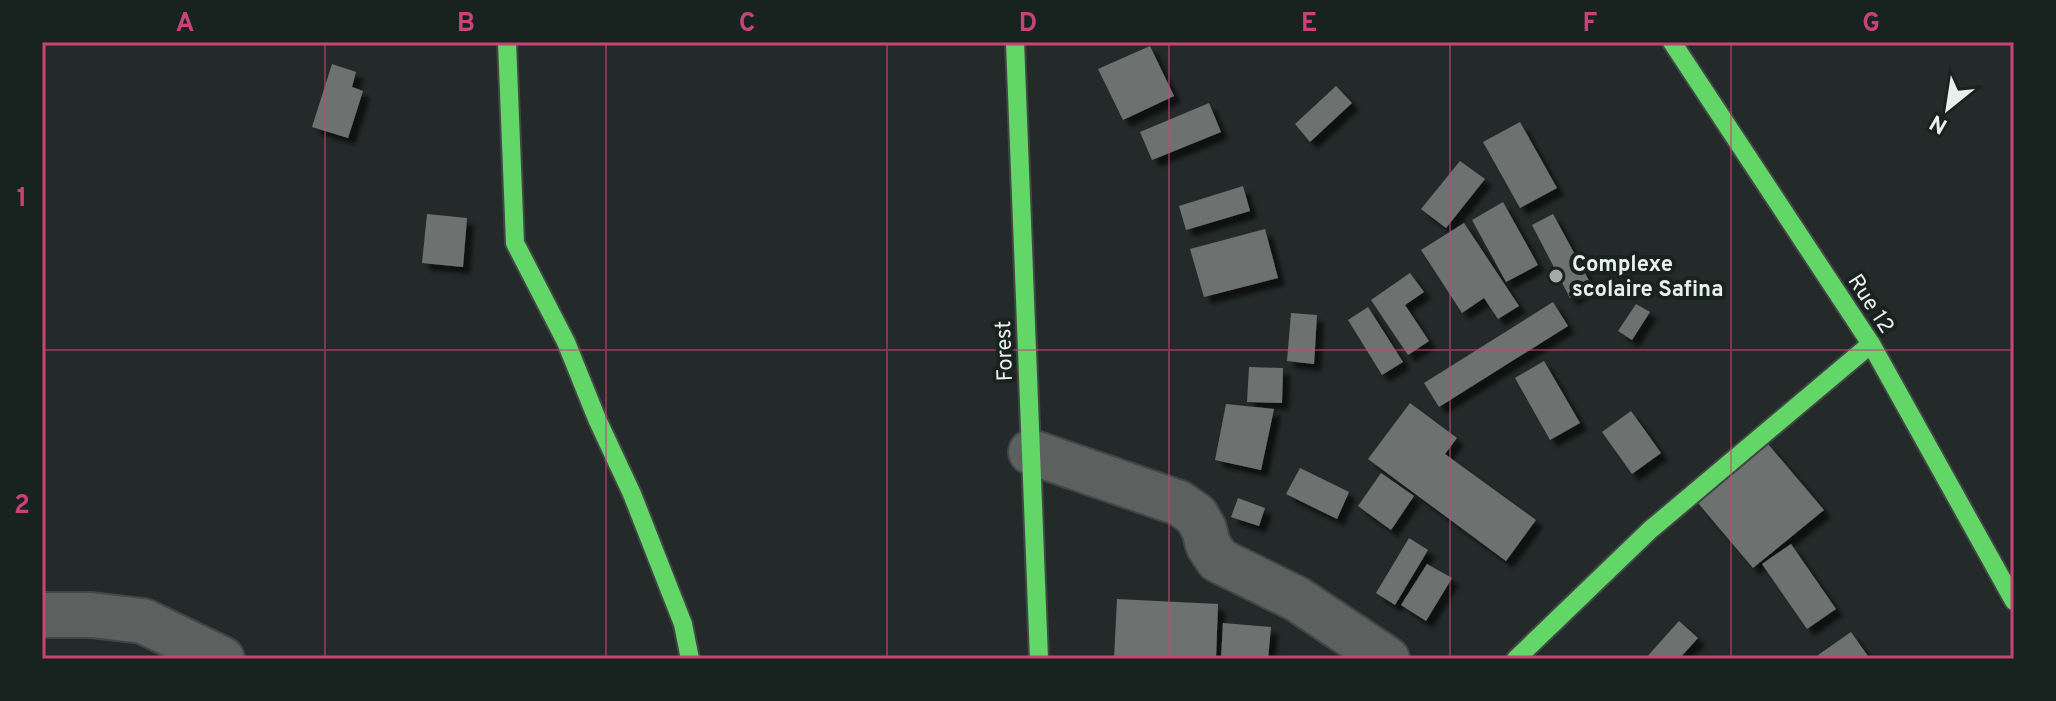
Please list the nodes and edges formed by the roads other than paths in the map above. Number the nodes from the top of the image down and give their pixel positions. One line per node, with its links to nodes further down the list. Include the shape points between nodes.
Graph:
1 (507, 42): 9 (street, via 515,243 566,342 632,494 683,624)
2 (1015, 42): 5 (street, Forest)
3 (1672, 42): 4 (street, Rue 12)
4 (1871, 344): 6 (street, Rue 12); 12 (street, via 1650,530)
5 (1031, 452): 10 (street, Forest); 11 (street, via 1179,503 1196,515 1218,560 1297,599)
6 (2014, 601)
7 (42, 615): 8 (street, via 143,621)
8 (222, 659)
9 (690, 659)
10 (1039, 659)
11 (1387, 659)
12 (1516, 659)

